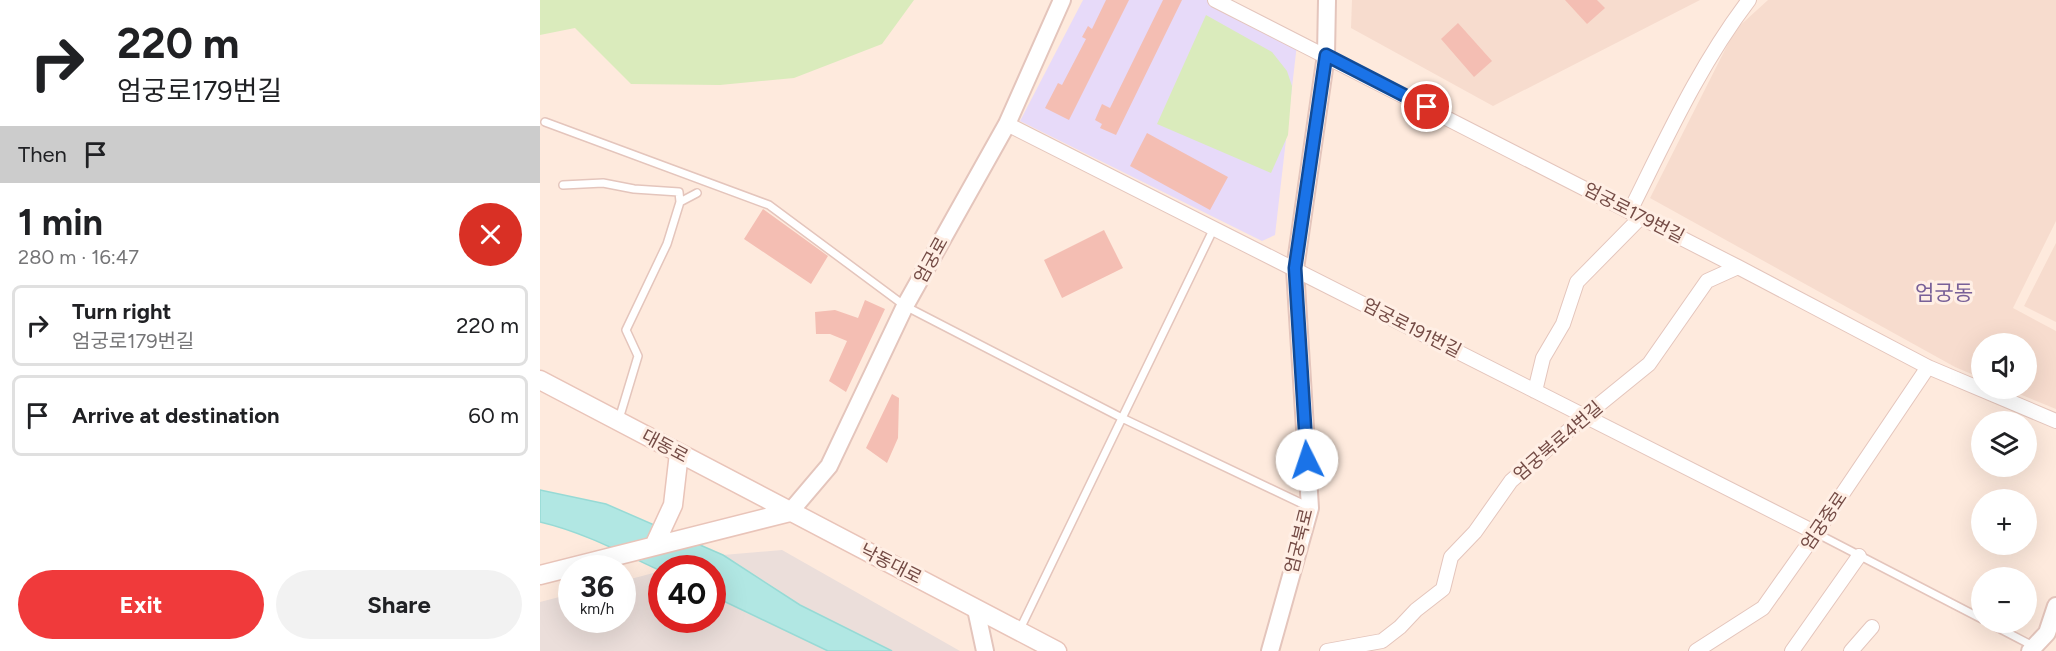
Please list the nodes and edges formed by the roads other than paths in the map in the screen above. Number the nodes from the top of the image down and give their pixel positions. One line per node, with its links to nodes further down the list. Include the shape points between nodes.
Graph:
1 (1062, 0): 7 (street, 엄궁로)
2 (1215, 0): 5 (street, 엄궁로179번길)
3 (1327, 0): 5 (street, 엄궁북로)
4 (1749, 0): 11 (street, via 1689,93)
5 (1326, 55): 11 (street, 엄궁로179번길); 14 (street, 엄궁북로)
6 (545, 122): 15 (lane, via 769,205)
7 (1008, 124): 12 (street, 엄궁로191번길); 15 (street, 엄궁로)
8 (563, 185): 10 (lane, via 603,183 679,192)
9 (697, 193): 10 (lane)
10 (680, 202): 21 (lane, via 668,244 626,330 638,356)
11 (1636, 214): 13 (street, 엄궁로179번길); 18 (street, via 1576,282 1563,324 1543,358)
12 (1214, 228): 14 (street, 엄궁로191번길); 20 (lane)
13 (1738, 267): 16 (street, 엄궁로179번길); 19 (street, 엄궁북로4번길, via 1707,281 1649,364)
14 (1295, 268): 18 (street, 엄궁로191번길); 24 (street, 엄궁북로)
15 (905, 306): 20 (lane); 25 (street, 엄궁로, via 829,466)
16 (1928, 367): 22 (street, 엄궁로179번길); 26 (street, 엄궁중로)
17 (540, 380): 21 (main road, 대동로)
18 (1536, 391): 19 (street, 엄궁로191번길)
19 (1585, 416): 26 (street, 엄궁로191번길); 40 (street, 엄궁북로4번길, via 1511,481 1475,532 1451,557 1443,589 1382,641)
20 (1122, 418): 24 (lane); 34 (lane)
21 (618, 421): 23 (main road, 대동로)
22 (2056, 421)
23 (679, 453): 25 (main road, 대동로); 27 (main road, via 673,505)
24 (1310, 507): 39 (street, 엄궁북로)
25 (790, 512): 27 (main road); 31 (main road, 낙동대로)
26 (1816, 533): 28 (lane); 41 (street, 엄궁중로, via 1763,608)
27 (654, 546): 29 (main road)
28 (1859, 556): 32 (lane); 42 (street)
29 (540, 574)
30 (2056, 606): 36 (street, via 2047,633)
31 (976, 609): 34 (main road, 낙동대로); 37 (street)
32 (1971, 614)
33 (1872, 627): 43 (street)
34 (1019, 631): 38 (main road, 낙동대로)
35 (2005, 633): 36 (lane)
36 (2032, 649)
37 (985, 651)
38 (1057, 651)
39 (1270, 651)
40 (1327, 651)
41 (1696, 651)
42 (1792, 651)
43 (1851, 651)

